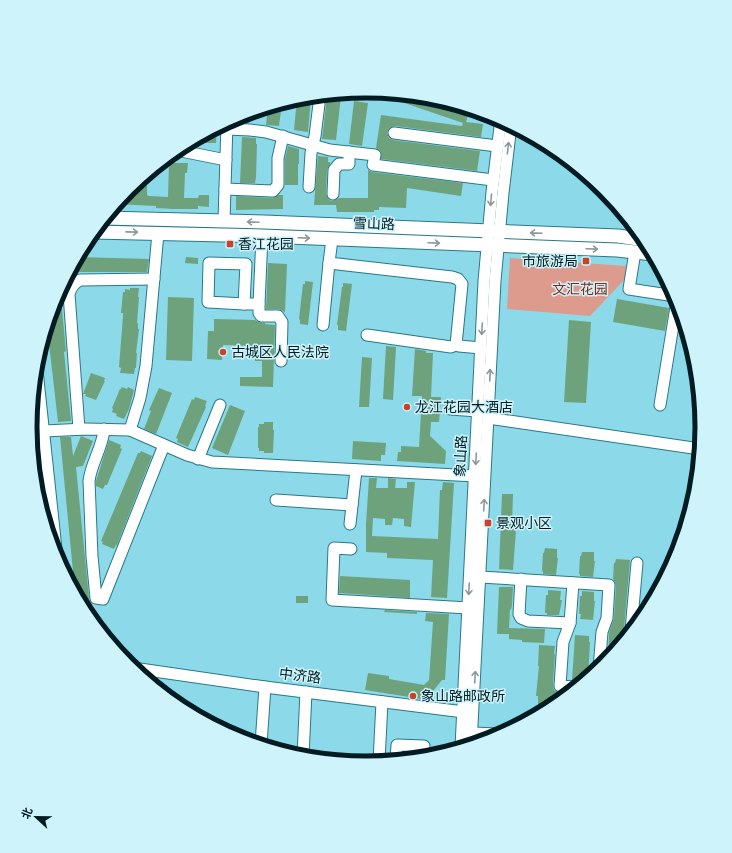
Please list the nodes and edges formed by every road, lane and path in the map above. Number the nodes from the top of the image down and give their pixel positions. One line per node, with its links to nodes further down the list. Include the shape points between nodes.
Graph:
1 (319, 104): 8 (street)
2 (500, 126): 9 (street, 象山路)
3 (231, 127): 7 (street)
4 (227, 128): 12 (street)
5 (510, 130): 20 (street, 象山路, one-way to 5)
6 (394, 133): 9 (street)
7 (283, 136): 8 (street); 15 (street, via 276,189)
8 (313, 144): 11 (street, via 330,150); 14 (street)
9 (497, 146): 13 (street, 象山路)
10 (185, 152): 12 (street)
11 (350, 152): 13 (street, via 375,155 373,165); 16 (street, via 348,164 339,164 334,170)
12 (226, 160): 15 (street)
13 (493, 180): 20 (street, 象山路, one-way to 20)
14 (309, 187)
15 (225, 189): 18 (street)
16 (333, 194)
17 (112, 218): 18 (main road, 雪山路)
18 (224, 221): 20 (main road, 雪山路, one-way to 18)
19 (101, 232): 22 (main road, 雪山路, one-way to 22)
20 (494, 232): 21 (main road, 雪山路, one-way to 20); 25 (street, 象山路)
21 (632, 232)
22 (158, 233): 23 (main road, 雪山路); 29 (street)
23 (262, 236): 24 (main road, 雪山路, one-way to 24); 32 (street)
24 (332, 239): 25 (main road, 雪山路, one-way to 25); 28 (street)
25 (492, 245): 26 (main road, 雪山路, one-way to 26); 37 (street, 象山路, one-way to 37); 44 (street, 象山路, one-way to 25)
26 (635, 252): 27 (main road, 雪山路); 30 (street, via 629,289)
27 (646, 253)
28 (329, 263): 34 (street); 36 (street, via 458,279 462,284)
29 (154, 279): 45 (street, via 80,280 74,283 70,290); 47 (street, via 144,382)
30 (667, 295)
31 (244, 304): 31 (street, via 208,302 209,263 246,264); 32 (street)
32 (259, 304): 38 (street, via 261,316 278,316 282,322)
33 (675, 313): 41 (street)
34 (322, 324)
35 (367, 335): 36 (street, via 451,347)
36 (456, 345): 37 (street)
37 (481, 348): 43 (street, 象山路)
38 (281, 361)
39 (39, 391): 48 (street)
40 (220, 405): 51 (street)
41 (660, 405)
42 (450, 409): 43 (street)
43 (478, 411): 53 (street, 象山路, one-way to 53)
44 (488, 418): 50 (street); 60 (street, 象山路, one-way to 44)
45 (79, 429): 46 (street); 48 (street)
46 (104, 429): 47 (street); 49 (street, via 88,481 92,556 96,598 99,599 103,599)
47 (130, 430): 49 (street)
48 (44, 431): 57 (street)
49 (164, 445): 51 (street)
50 (694, 448)
51 (198, 459): 52 (street, via 212,462)
52 (356, 470): 53 (street); 55 (street)
53 (475, 476): 63 (street, 象山路, one-way to 63)
54 (276, 500): 55 (street)
55 (352, 506): 56 (street)
56 (350, 524)
57 (54, 533)
58 (351, 549): 63 (street, via 334,548 332,600)
59 (637, 563): 64 (street)
60 (480, 577): 61 (street); 74 (street, 象山路, one-way to 60)
61 (521, 579): 62 (street); 65 (street, via 521,618 528,621)
62 (573, 583): 65 (street); 66 (street, via 610,585)
63 (468, 608): 72 (street, 象山路)
64 (633, 619)
65 (570, 623): 69 (street, via 563,642 560,686)
66 (600, 658)
67 (144, 670): 68 (street, 中济路)
68 (265, 687): 70 (street, 中济路); 73 (street)
69 (568, 687)
70 (306, 692): 71 (street, 中济路); 76 (street)
71 (382, 702): 72 (street, 中济路); 79 (street)
72 (464, 712): 75 (street, 象山路)
73 (261, 738)
74 (472, 738)
75 (462, 741)
76 (303, 749)
77 (424, 750): 78 (street, via 424,746 397,745)
78 (396, 754)
79 (379, 755)

